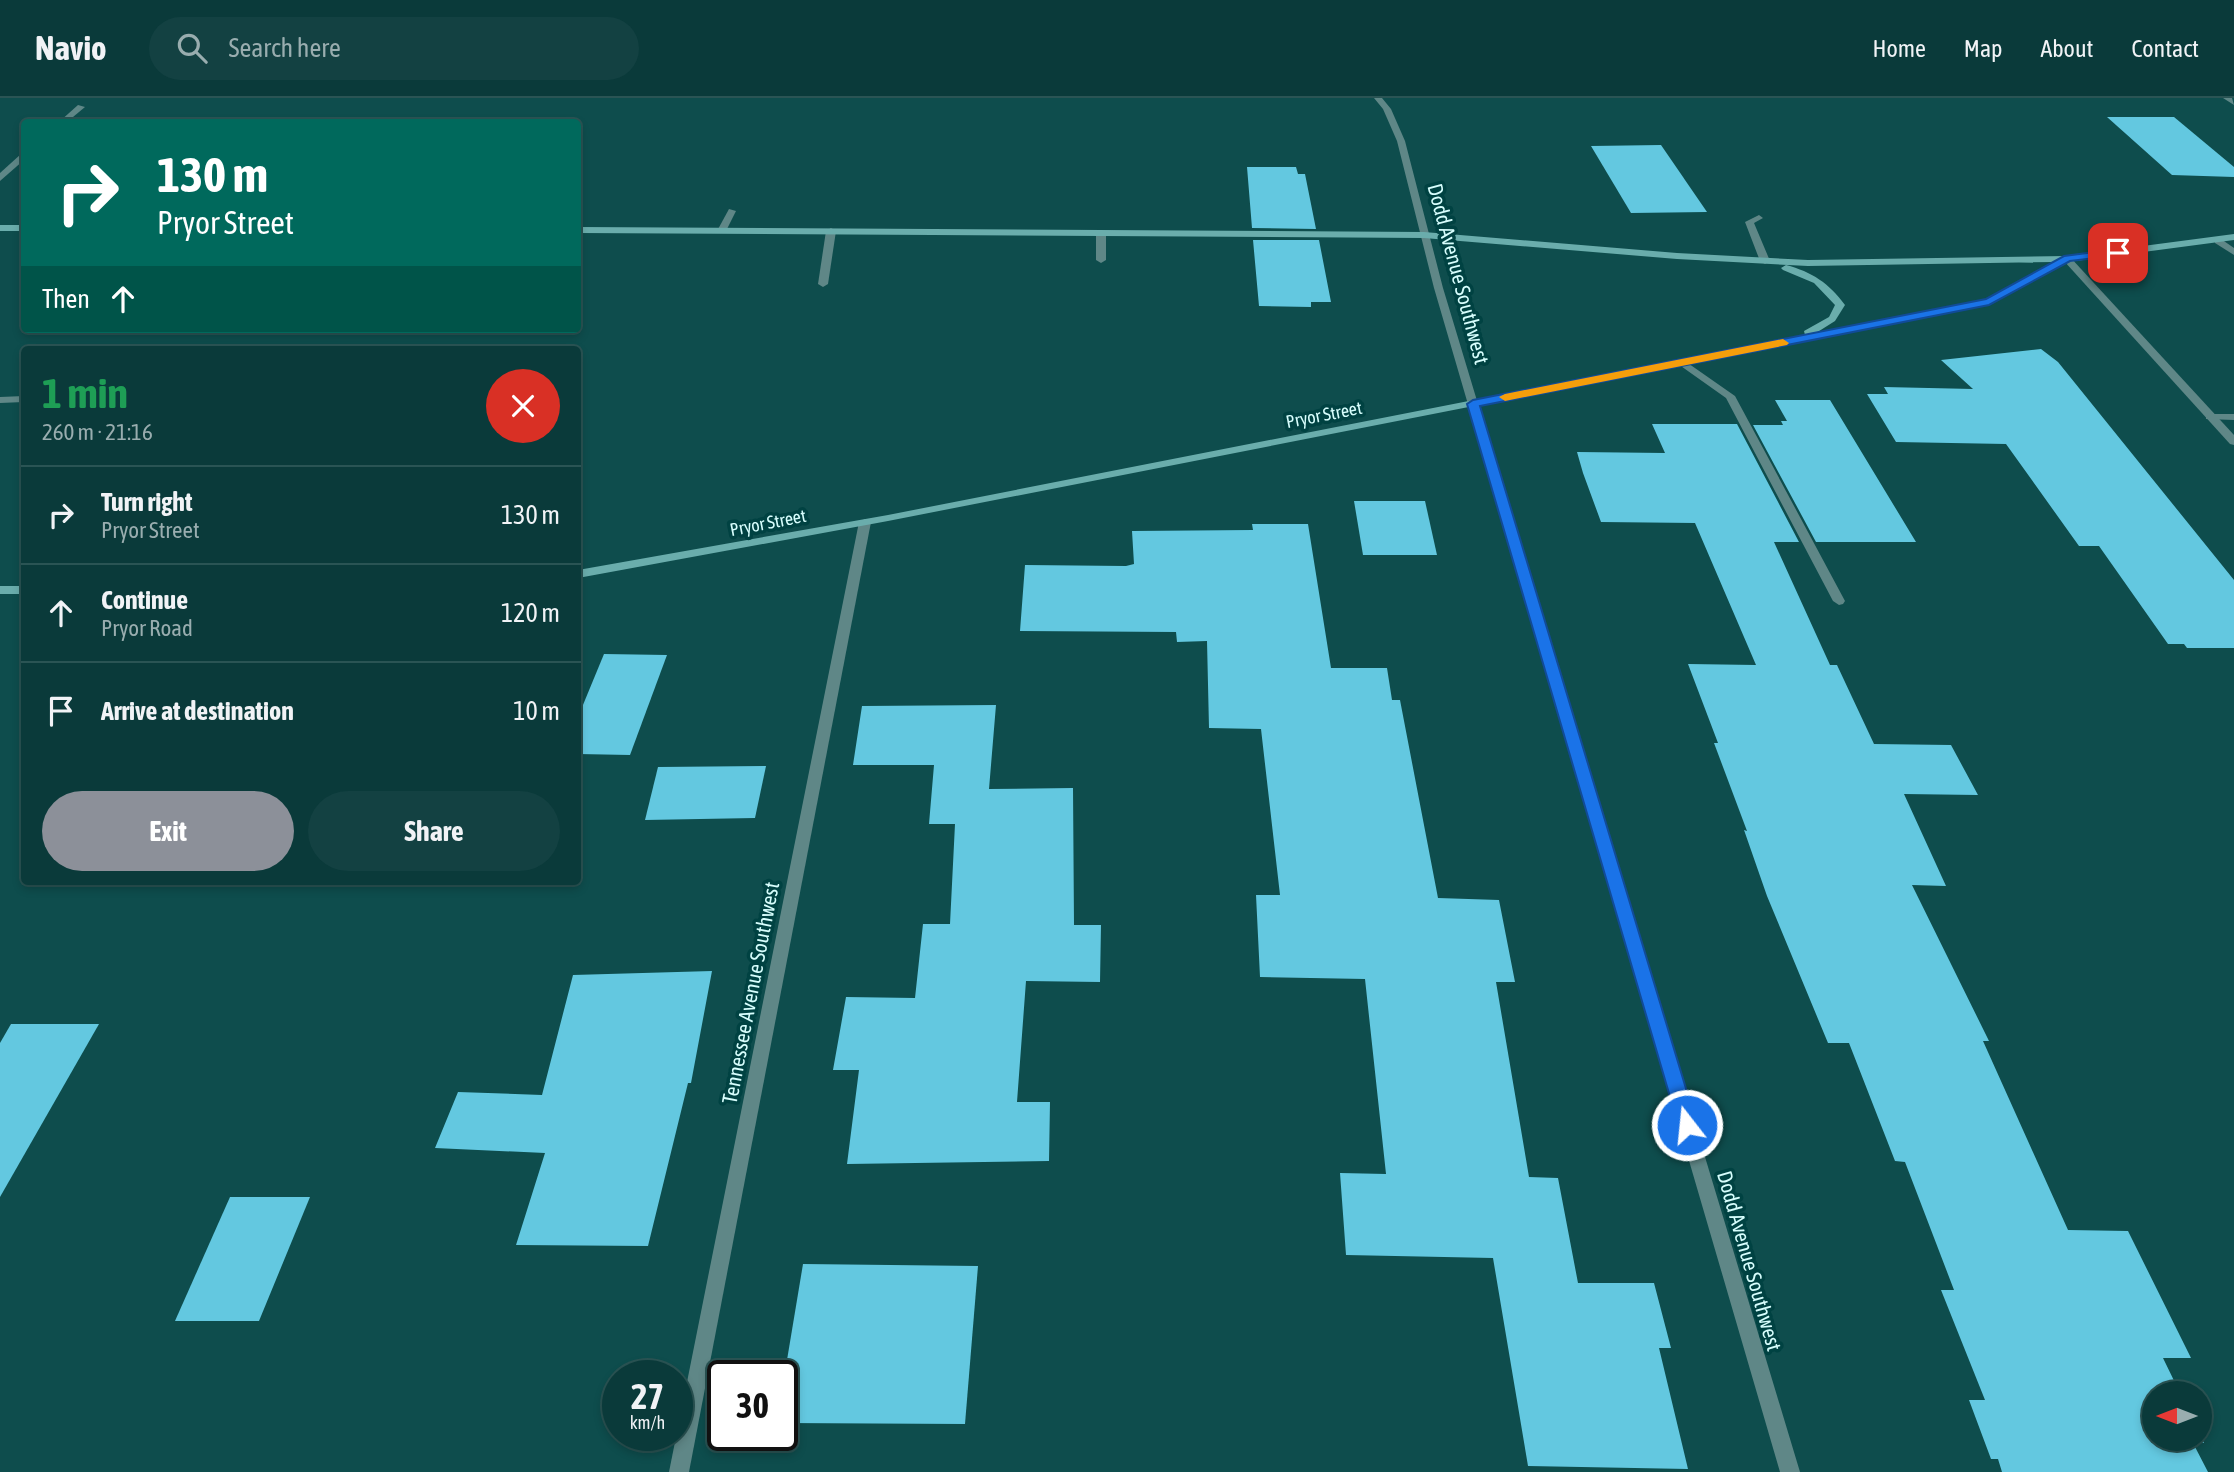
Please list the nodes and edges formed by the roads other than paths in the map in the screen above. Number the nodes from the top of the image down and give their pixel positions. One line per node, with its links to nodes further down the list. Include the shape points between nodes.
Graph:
1 (1378, 98): 16 (street, Dodd Avenue Southwest, via 1397,127)
2 (2227, 98): 3 (street)
3 (2234, 103)
4 (81, 107): 5 (street)
5 (67, 119)
6 (21, 159): 7 (street)
7 (0, 178)
8 (732, 211): 13 (street)
9 (1759, 218): 23 (street, via 1749,222)
10 (0, 228): 11 (main road)
11 (21, 228)
12 (581, 230): 13 (main road)
13 (722, 230): 14 (main road)
14 (831, 231): 15 (main road); 24 (street)
15 (1101, 233): 16 (main road); 22 (street)
16 (1424, 235): 21 (main road); 29 (street, Dodd Avenue Southwest)
17 (2234, 237): 18 (main road)
18 (2218, 240): 19 (street); 20 (main road)
19 (2234, 252)
20 (2067, 258): 23 (main road); 25 (main road, Pryor Street, via 1989,302); 30 (street)
21 (1737, 259): 23 (main road); 25 (main road, via 1799,271 1830,290 1839,311)
22 (1101, 260)
23 (1765, 261)
24 (822, 284)
25 (1795, 340): 26 (main road, Pryor Street)
26 (1682, 362): 29 (main road, Pryor Street); 37 (street, via 1730,396)
27 (21, 399): 28 (street)
28 (0, 400)
29 (1473, 404): 33 (main road, Pryor Street); 39 (street, Dodd Avenue Southwest)
30 (2210, 416): 31 (street); 32 (street)
31 (2234, 417)
32 (2234, 442)
33 (865, 523): 34 (main road, Pryor Street); 38 (street, Tennessee Avenue Southwest)
34 (581, 574)
35 (0, 590): 36 (main road)
36 (21, 590)
37 (1839, 601)
38 (679, 1472)
39 (1790, 1472)

